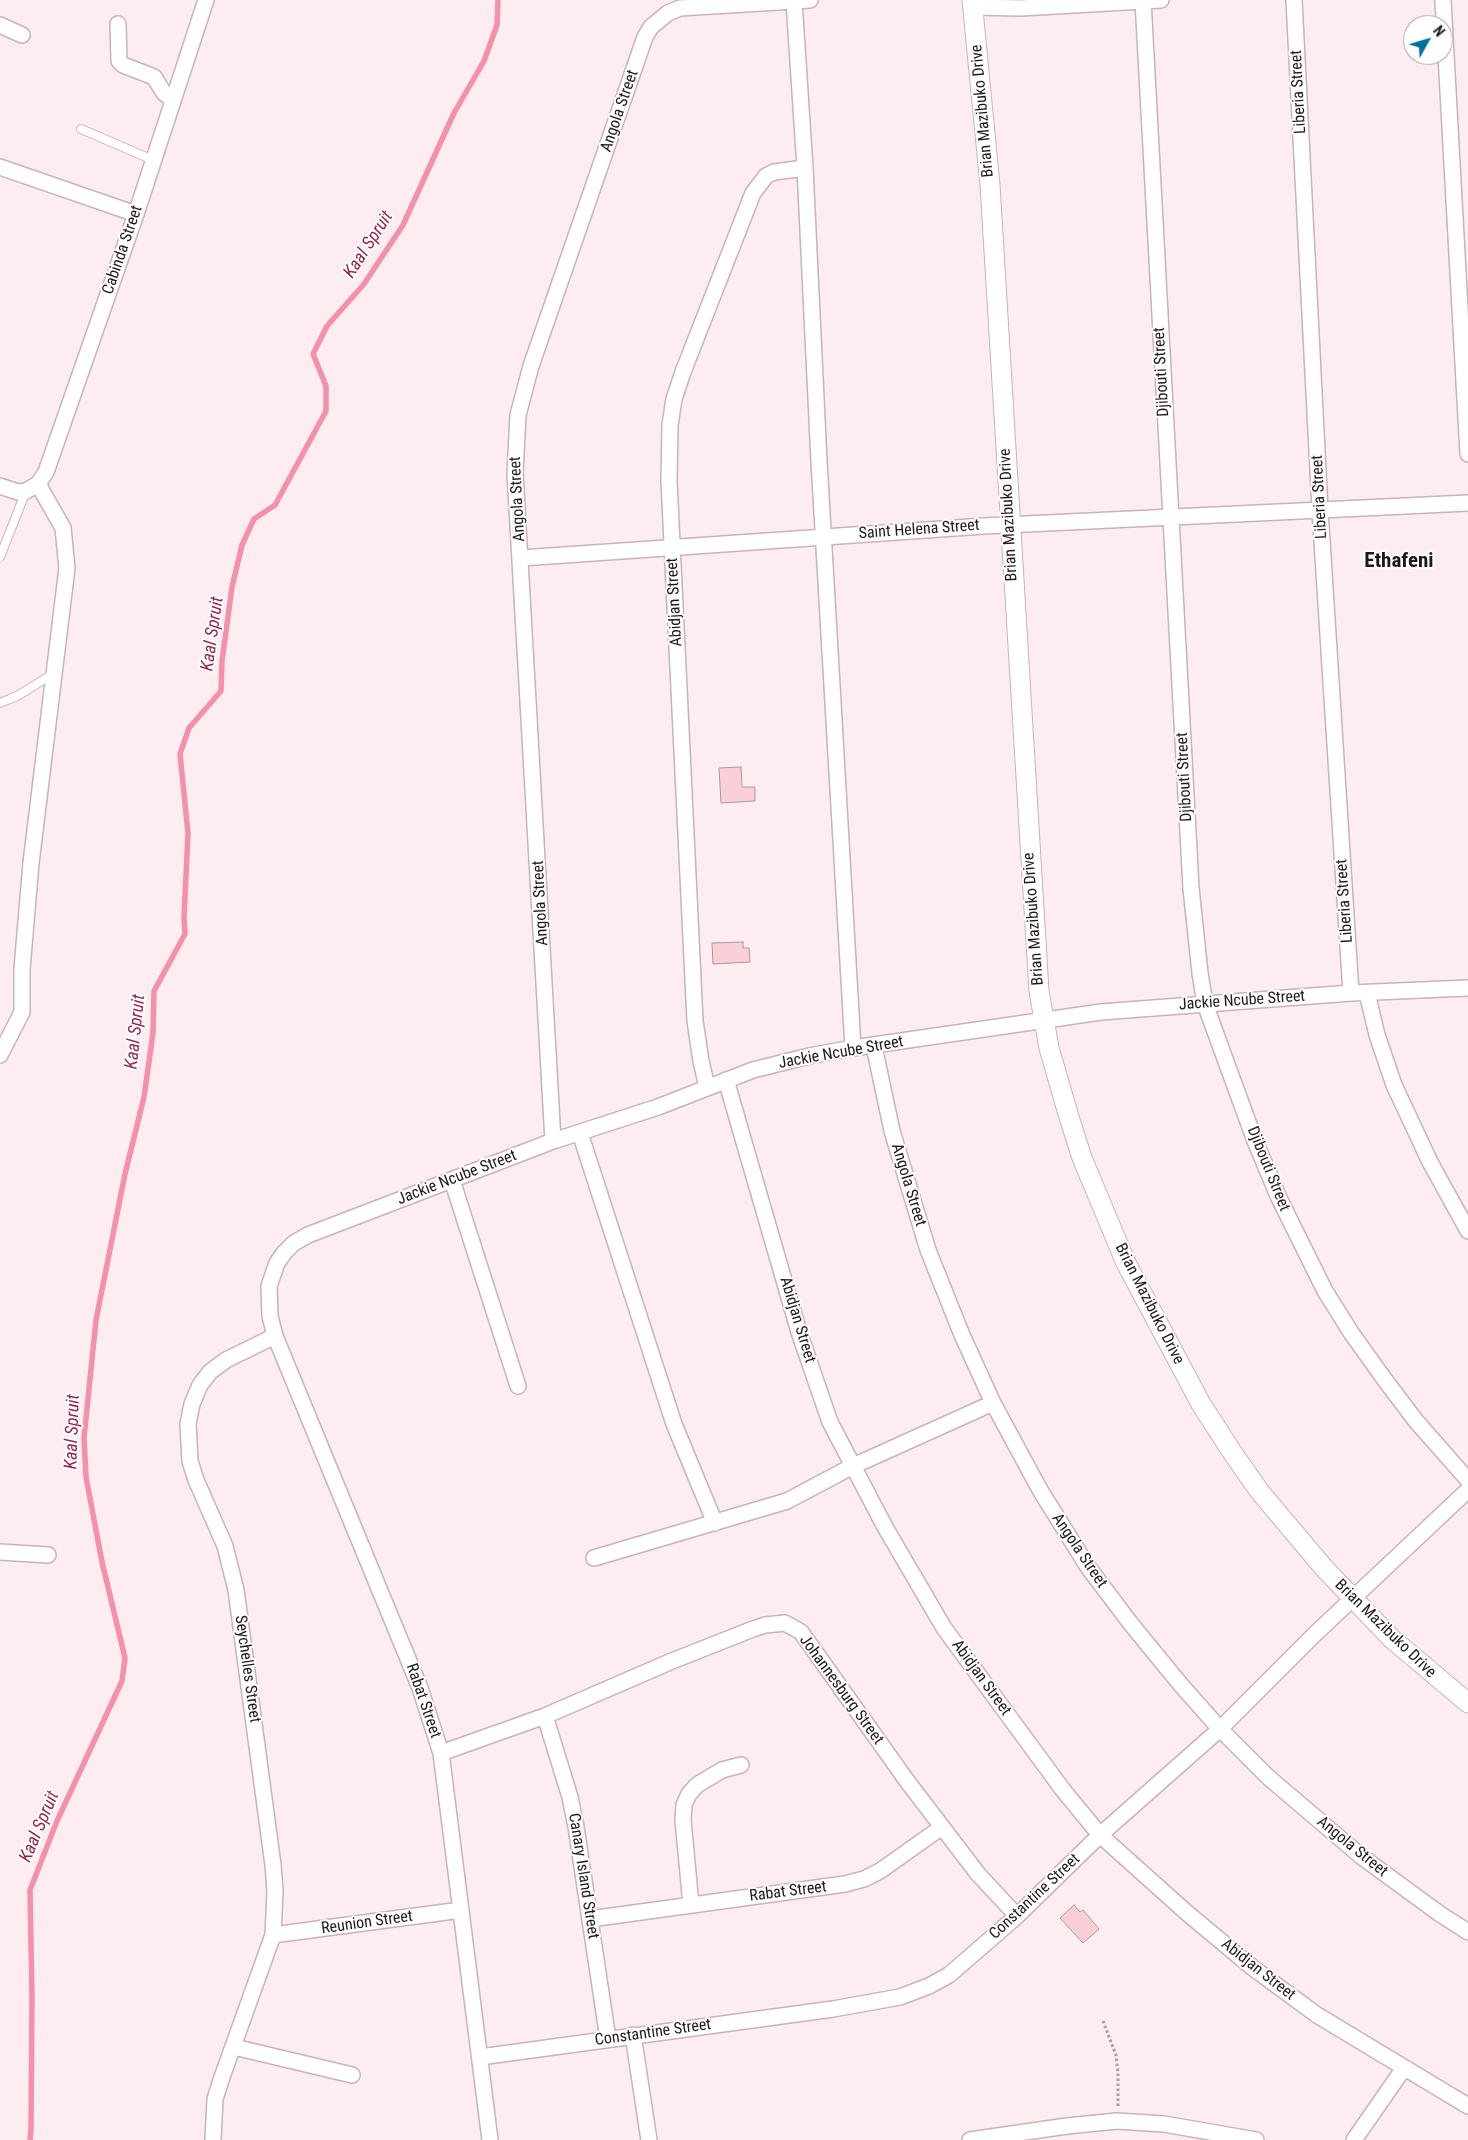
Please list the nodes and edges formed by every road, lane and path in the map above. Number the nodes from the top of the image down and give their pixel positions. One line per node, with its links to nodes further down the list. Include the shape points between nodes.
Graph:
1 (206, 0): 13 (street, Cabinda Street)
2 (810, 0): 6 (street, Angola Street)
3 (1160, 0): 7 (street)
4 (1294, 0): 23 (street, Liberia Street)
5 (1443, 0): 19 (street)
6 (794, 1): 8 (street, Angola Street); 17 (street)
7 (1143, 1): 9 (street, via 1021,8); 24 (street, Djibouti Street)
8 (679, 4): 29 (street, Angola Street, via 658,20 645,37 522,393 515,440)
9 (972, 4): 25 (street, Brian Mazibuko Drive, via 990,185)
10 (118, 24): 13 (street, via 119,61 154,77 164,93)
11 (0, 25): 12 (street)
12 (22, 35)
13 (172, 98): 15 (street, Cabinda Street)
14 (82, 129): 15 (lane)
15 (153, 160): 18 (street, Cabinda Street)
16 (0, 167): 18 (street)
17 (806, 168): 26 (street, via 817,432); 27 (street, Abidjan Street, via 774,172 758,184 683,372 674,398 670,425 668,466)
18 (136, 214): 21 (street, Cabinda Street, via 46,472)
19 (1468, 454)
20 (0, 486): 21 (street, via 18,492)
21 (32, 488): 28 (lane); 30 (street, via 63,528 66,546 67,568)
22 (1468, 504): 23 (street, Saint Helena Street)
23 (1320, 510): 24 (street, Saint Helena Street); 33 (street, Liberia Street)
24 (1170, 519): 25 (street, Saint Helena Street); 35 (street, Djibouti Street, via 1192,897)
25 (1010, 525): 26 (street, Saint Helena Street); 36 (street, Brian Mazibuko Drive, via 1035,944)
26 (825, 537): 27 (street, Saint Helena Street); 39 (street)
27 (672, 548): 29 (street, Saint Helena Street); 41 (street, Abidjan Street, via 695,1021)
28 (0, 557)
29 (521, 558): 43 (street, Angola Street)
30 (54, 673): 31 (lane); 37 (street, via 25,916 22,1012)
31 (0, 703)
32 (1468, 988): 34 (street, Jackie Ncube Street)
33 (1351, 993): 34 (street, Jackie Ncube Street); 35 (street, Jackie Ncube Street)
34 (1367, 993): 45 (street, via 1376,1035 1394,1084 1430,1162)
35 (1205, 1004): 36 (street, Jackie Ncube Street); 51 (street, Djibouti Street, via 1268,1174 1325,1291 1352,1334 1416,1421)
36 (1044, 1019): 38 (street, Jackie Ncube Street); 57 (street, Brian Mazibuko Drive, via 1082,1158 1126,1263 1168,1345 1201,1404 1260,1492)
37 (2, 1046)
38 (874, 1046): 39 (street, Jackie Ncube Street); 49 (street, Angola Street, via 892,1131 928,1250)
39 (853, 1048): 40 (street, Jackie Ncube Street, via 778,1063)
40 (726, 1080): 41 (street, Jackie Ncube Street); 50 (street, Abidjan Street, via 819,1391 830,1422)
41 (707, 1086): 42 (street, Jackie Ncube Street, via 658,1107)
42 (580, 1133): 43 (street, Jackie Ncube Street); 53 (street, via 674,1424)
43 (553, 1141): 44 (street, Jackie Ncube Street)
44 (452, 1180): 46 (street, Jackie Ncube Street, via 294,1243 277,1263); 48 (street)
45 (1468, 1231)
46 (269, 1286): 47 (street, Rabat Street, via 270,1316)
47 (275, 1336): 61 (street, Rabat Street, via 420,1688); 70 (street, Seychelles Street, via 226,1360 210,1372 200,1385 188,1424 190,1461 225,1546 236,1590 273,1864)
48 (518, 1386)
49 (993, 1403): 50 (street); 60 (street, Angola Street, via 1040,1490 1088,1566 1131,1624)
50 (853, 1466): 53 (street, via 787,1501); 64 (street, Abidjan Street, via 884,1527 944,1628)
51 (1468, 1480)
52 (1468, 1490): 57 (street, Constantine Street)
53 (716, 1523): 56 (street)
54 (0, 1552): 55 (street)
55 (48, 1555)
56 (594, 1558)
57 (1353, 1599): 58 (street, Brian Mazibuko Drive, via 1398,1645); 60 (street, Constantine Street)
58 (1468, 1703)
59 (545, 1716): 61 (street, Johannesburg Street); 63 (street, Johannesburg Street, via 753,1629 785,1623 801,1632); 68 (street, Canary Island Street, via 570,1797)
60 (1220, 1729): 64 (street, Constantine Street); 69 (street, Angola Street, via 1275,1783 1362,1857)
61 (441, 1753): 66 (street, Rabat Street)
62 (740, 1765): 65 (street, via 722,1770 697,1785 684,1806)
63 (942, 1827): 65 (street, Rabat Street, via 864,1879 824,1888); 67 (street, Johannesburg Street, via 978,1874)
64 (1100, 1835): 67 (street, Constantine Street); 76 (street, Abidjan Street, via 1253,1968 1317,2015)
65 (691, 1905): 68 (street, Rabat Street)
66 (461, 1910): 70 (street, Reunion Street); 75 (street, Rabat Street)
67 (1017, 1916): 72 (street, Constantine Street, via 949,1975 900,1997)
68 (590, 1918): 73 (street, Canary Island Street)
69 (1468, 1932)
70 (273, 1936): 74 (street, Seychelles Street)
71 (1103, 2021): 79 (path, via 1116,2055)
72 (632, 2035): 73 (street, Constantine Street); 82 (street)
73 (608, 2039): 75 (street, Constantine Street)
74 (234, 2047): 77 (street); 80 (street, Seychelles Street, via 215,2099)
75 (480, 2057): 81 (street, Rabat Street)
76 (1404, 2068): 78 (street, Abidjan Street); 85 (street)
77 (352, 2075)
78 (1468, 2106)
79 (1117, 2121): 83 (street); 84 (street, via 1164,2124)
80 (213, 2140)
81 (490, 2140)
82 (649, 2140)
83 (970, 2140)
84 (1256, 2140)
85 (1354, 2140)

